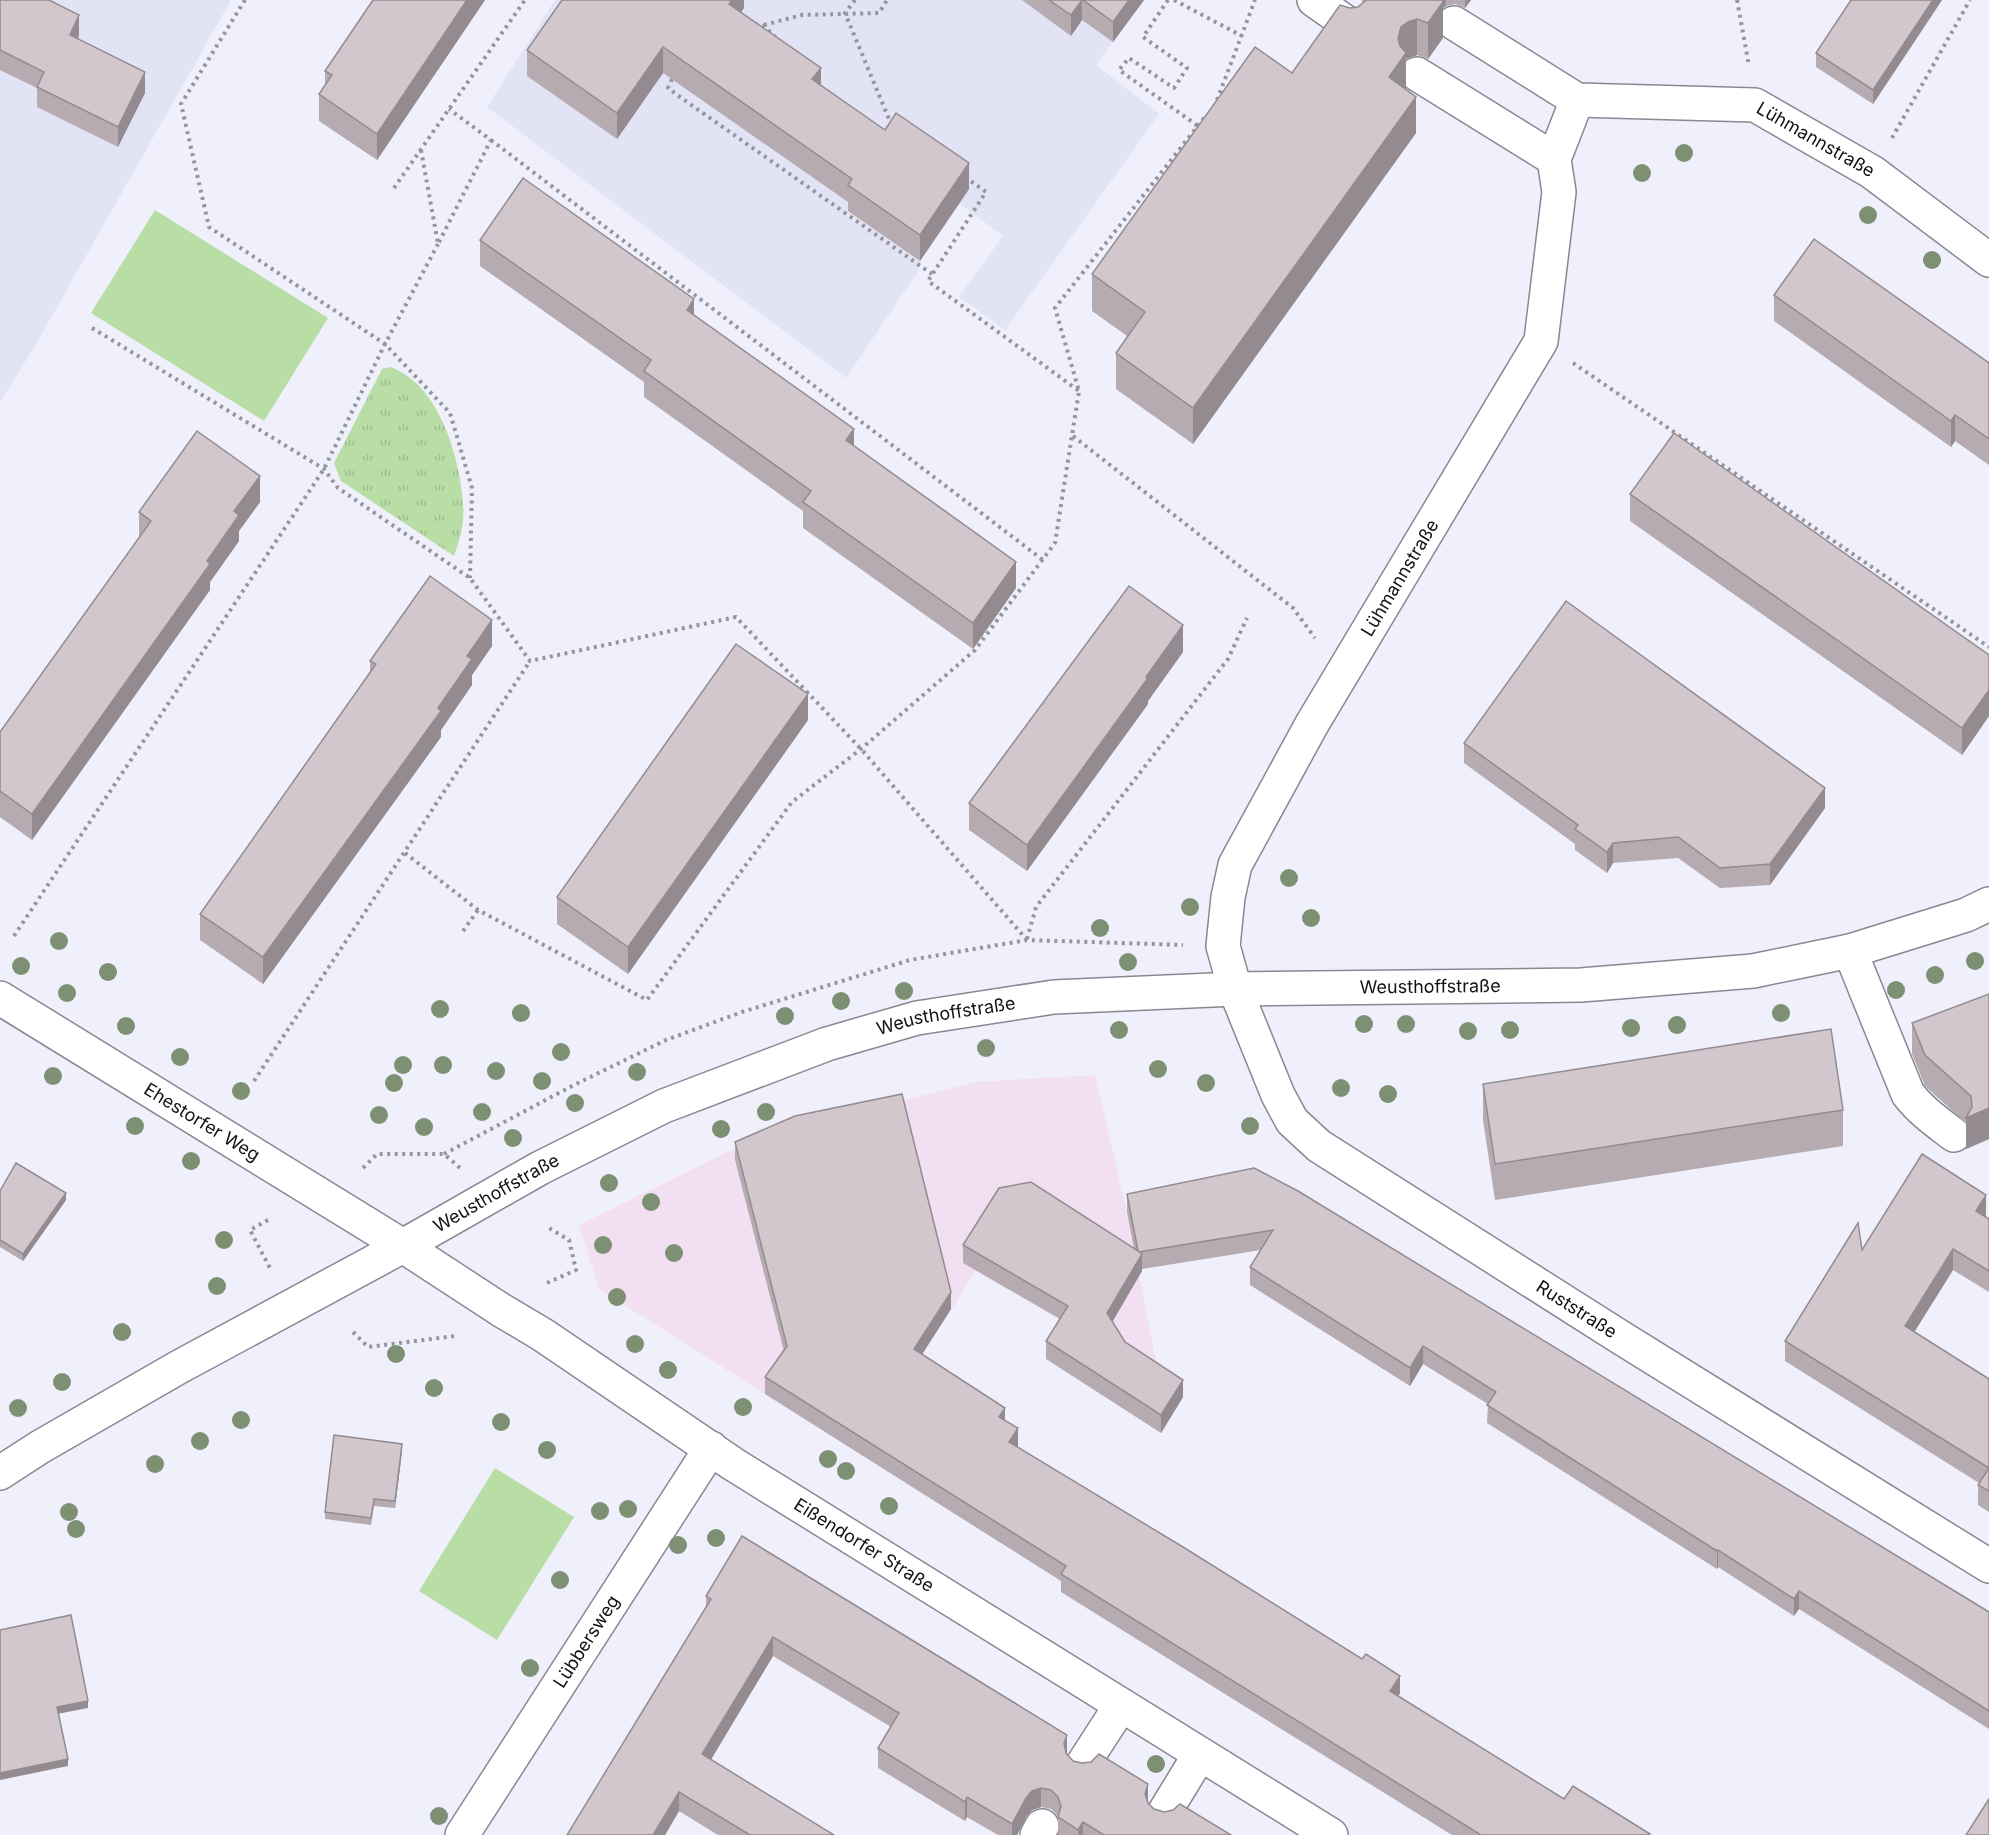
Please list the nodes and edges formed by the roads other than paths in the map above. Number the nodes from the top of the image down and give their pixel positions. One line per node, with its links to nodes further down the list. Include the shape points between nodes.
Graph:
1 (1314, 0): 3 (street)
2 (1454, 23): 5 (street)
3 (1351, 26)
4 (1417, 74): 6 (street)
5 (1577, 100): 6 (street, Lühmannstraße); 7 (street, Lühmannstraße, via 1755,105 1872,172)
6 (1554, 159): 10 (street, Lühmannstraße, via 1559,192 1541,341 1312,724 1235,865 1223,946)
7 (1989, 260)
8 (1989, 904): 9 (street, Weusthoffstraße, via 1966,915)
9 (1850, 951): 10 (street, Weusthoffstraße, via 1753,971 1581,985); 12 (street, via 1908,1094)
10 (1235, 989): 13 (street, Weusthoffstraße, via 1054,997 917,1018 827,1044 639,1117); 16 (street, Ruststraße, via 1278,1095 1292,1121 1319,1146)
11 (0, 998): 13 (street, Ehestorfer Weg)
12 (1954, 1135)
13 (403, 1246): 14 (street, Eißendorfer Straße); 15 (street, Weusthoffstraße, via 179,1367)
14 (711, 1448): 17 (street, Eißendorfer Straße); 21 (street, Lübbersweg)
15 (0, 1473)
16 (1989, 1566)
17 (1121, 1705): 18 (street, Eißendorfer Straße); 19 (street)
18 (1200, 1754): 20 (street); 22 (street, Eißendorfer Straße)
19 (1083, 1764)
20 (1164, 1813)
21 (462, 1835)
22 (1331, 1835)

